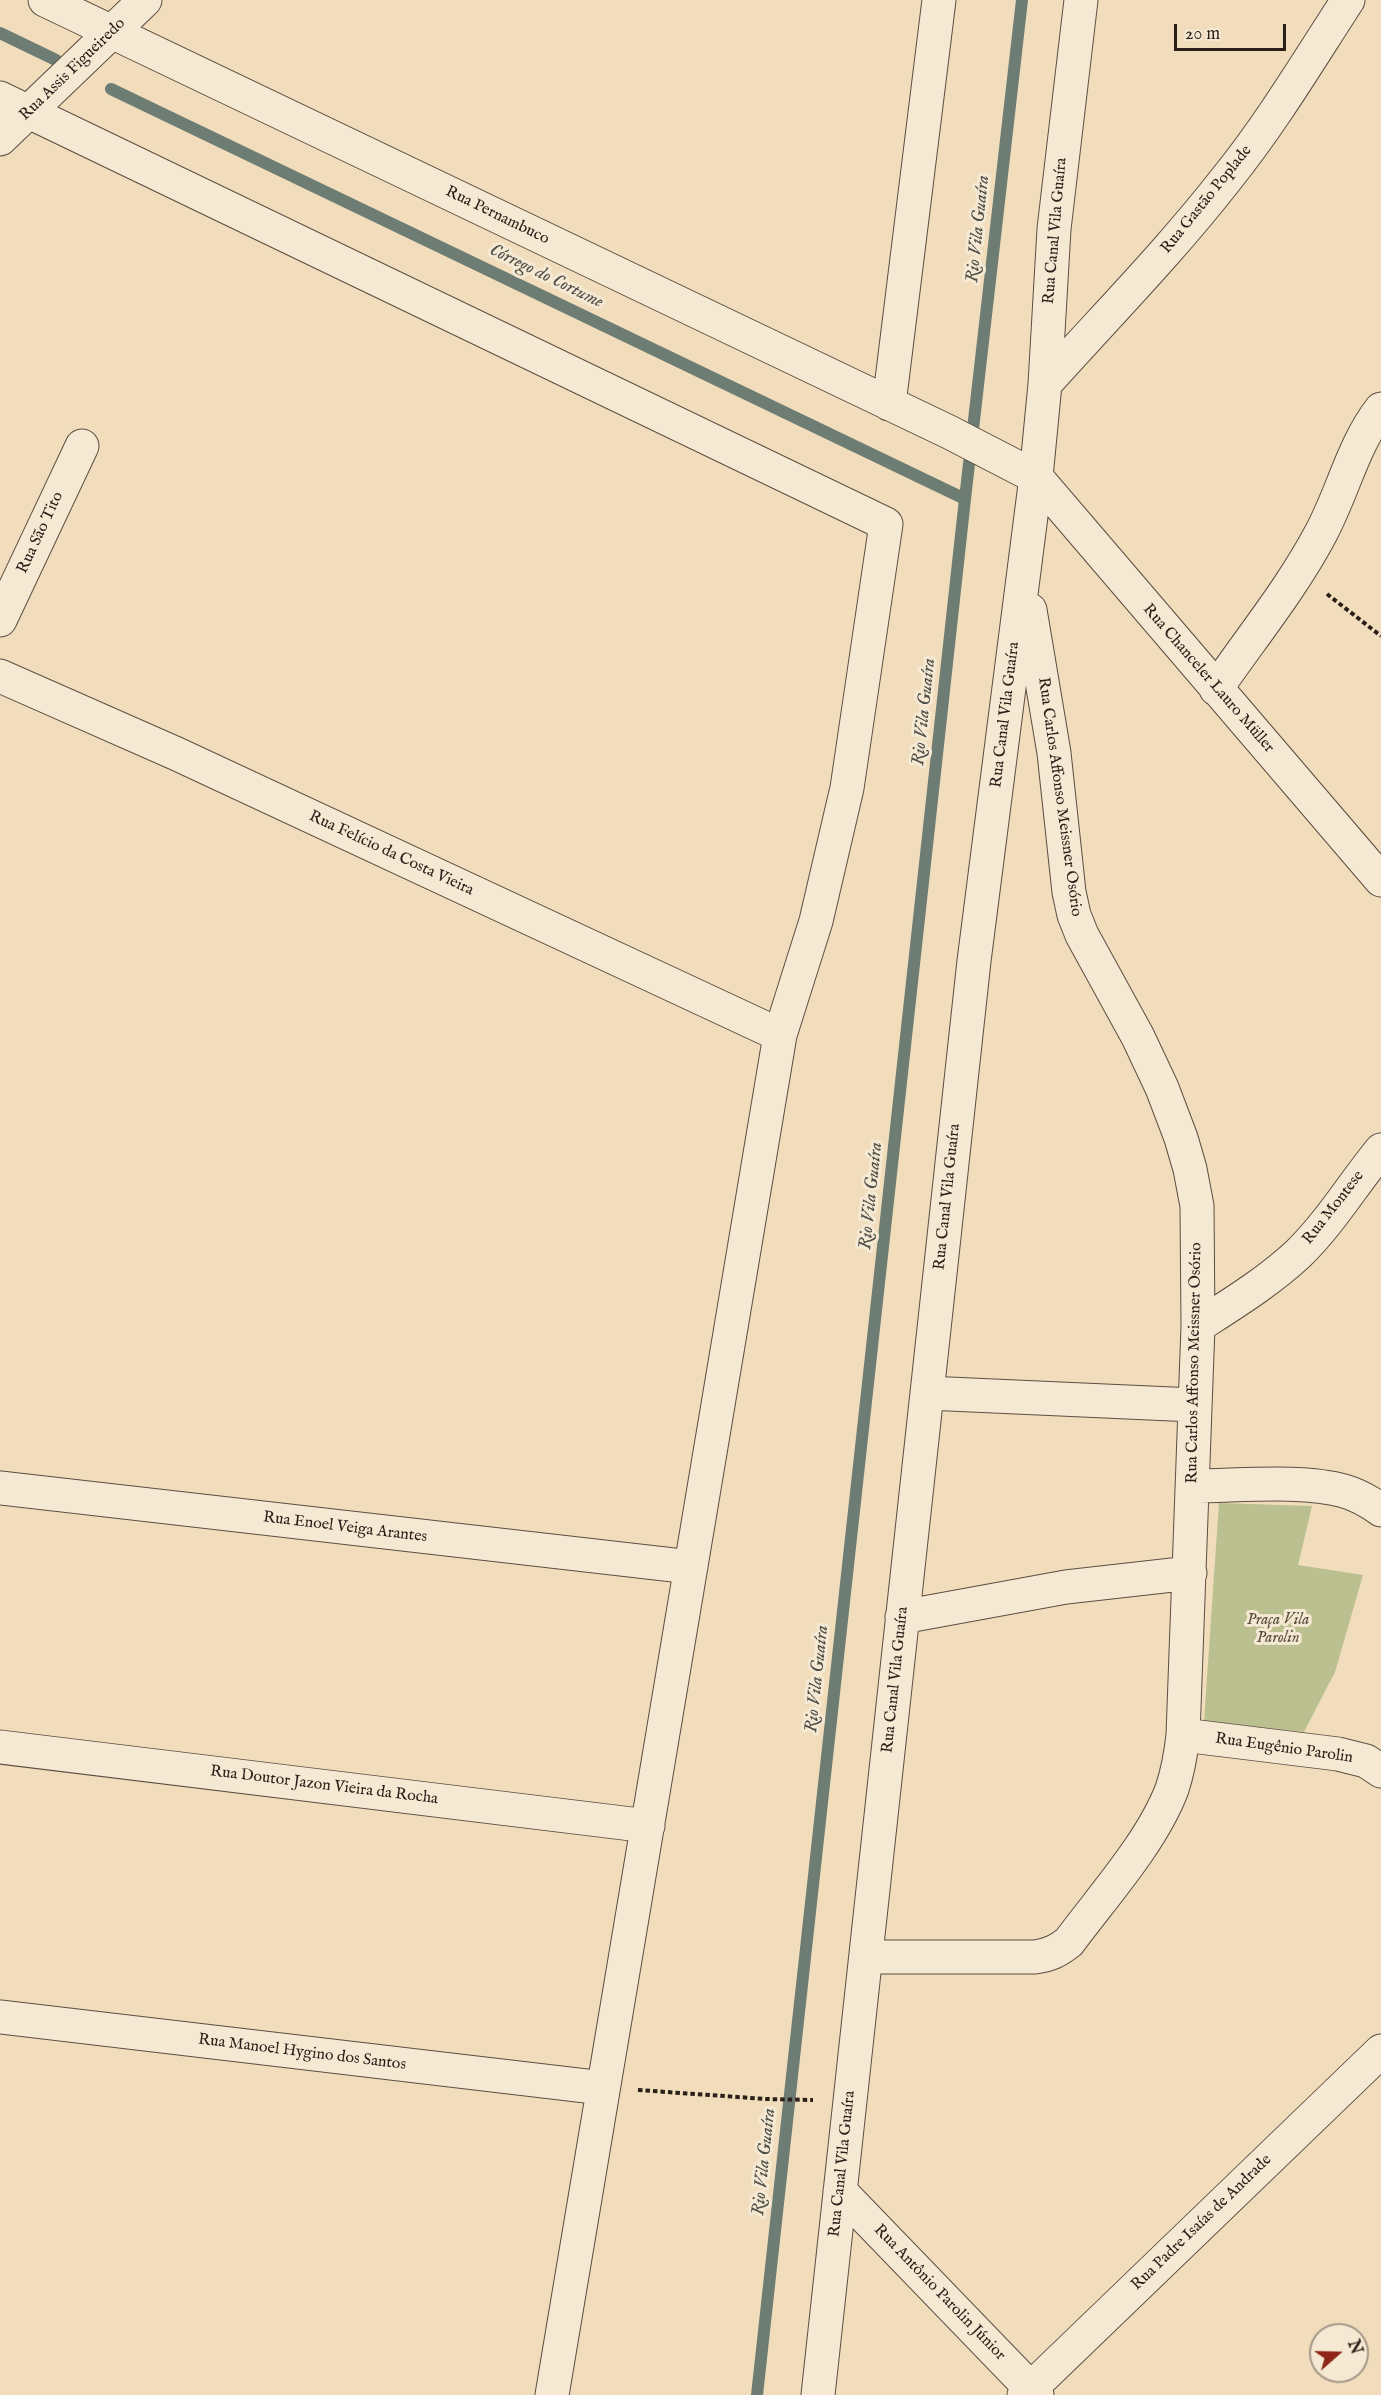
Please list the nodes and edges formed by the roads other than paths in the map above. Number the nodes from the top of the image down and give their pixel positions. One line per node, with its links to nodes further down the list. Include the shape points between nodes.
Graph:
1 (45, 0): 6 (street, Rua Pernambuco)
2 (146, 0): 6 (street, Rua Assis Figueiredo)
3 (939, 0): 10 (street)
4 (1081, 0): 9 (street, Rua Canal Vila Guaíra, via 1054,229)
5 (1348, 0): 9 (street, Rua Gastão Poplade, via 1269,123 1227,178 1188,227)
6 (112, 32): 7 (street, Rua Assis Figueiredo); 10 (street, Rua Pernambuco)
7 (14, 105): 8 (street, Rua Assis Figueiredo); 19 (street, via 886,524 847,788 816,921)
8 (0, 139)
9 (1045, 384): 13 (street, Rua Canal Vila Guaíra)
10 (889, 404): 13 (street, Rua Pernambuco)
11 (1381, 409): 17 (street, via 1355,453 1321,532)
12 (82, 446): 15 (street, Rua São Tito)
13 (1036, 477): 14 (street, Rua Canal Vila Guaíra); 17 (street, Rua Chanceler Lauro Müller)
14 (1024, 575): 21 (street, Rua Carlos Affonso Meissner Osório, via 1054,753 1074,915 1157,1078 1187,1159 1197,1206); 22 (street, Rua Canal Vila Guaíra, via 974,961)
15 (0, 620)
16 (0, 676): 19 (street, Rua Felício da Costa Vieira, via 177,754)
17 (1216, 689): 18 (street, Rua Chanceler Lauro Müller)
18 (1381, 880)
19 (780, 1035): 27 (street)
20 (1381, 1150): 21 (street, Rua Montese, via 1298,1254)
21 (1198, 1326): 23 (street, Rua Carlos Affonso Meissner Osório)
22 (927, 1393): 23 (street); 29 (street, Rua Canal Vila Guaíra)
23 (1194, 1405): 24 (street, Rua Carlos Affonso Meissner Osório)
24 (1193, 1486): 26 (street, via 1321,1486 1346,1491); 28 (street, Rua Carlos Affonso Meissner Osório)
25 (0, 1488): 27 (street, Rua Enoel Veiga Arantes)
26 (1381, 1510)
27 (691, 1568): 33 (street)
28 (1190, 1573): 29 (street, via 1078,1585); 30 (street, Rua Carlos Affonso Meissner Osório)
29 (903, 1617): 34 (street, Rua Canal Vila Guaíra)
30 (1183, 1735): 32 (street, Rua Eugênio Parolin, via 1338,1755 1366,1761); 34 (street, Rua Carlos Affonso Meissner Osório, via 1177,1772 1160,1816 1060,1950 1035,1957)
31 (0, 1747): 33 (street, Rua Doutor Jazon Vieira da Rocha)
32 (1381, 1771)
33 (648, 1826): 37 (street)
34 (866, 1957): 38 (street, Rua Canal Vila Guaíra)
35 (0, 2017): 37 (street, Rua Manoel Hygino dos Santos)
36 (1381, 2051): 39 (street, Rua Padre Isaías de Andrade)
37 (603, 2088): 40 (street)
38 (840, 2191): 39 (street, Rua Antônio Parolin Júnior); 41 (street, Rua Canal Vila Guaíra)
39 (1031, 2393)
40 (552, 2395)
41 (818, 2395)

